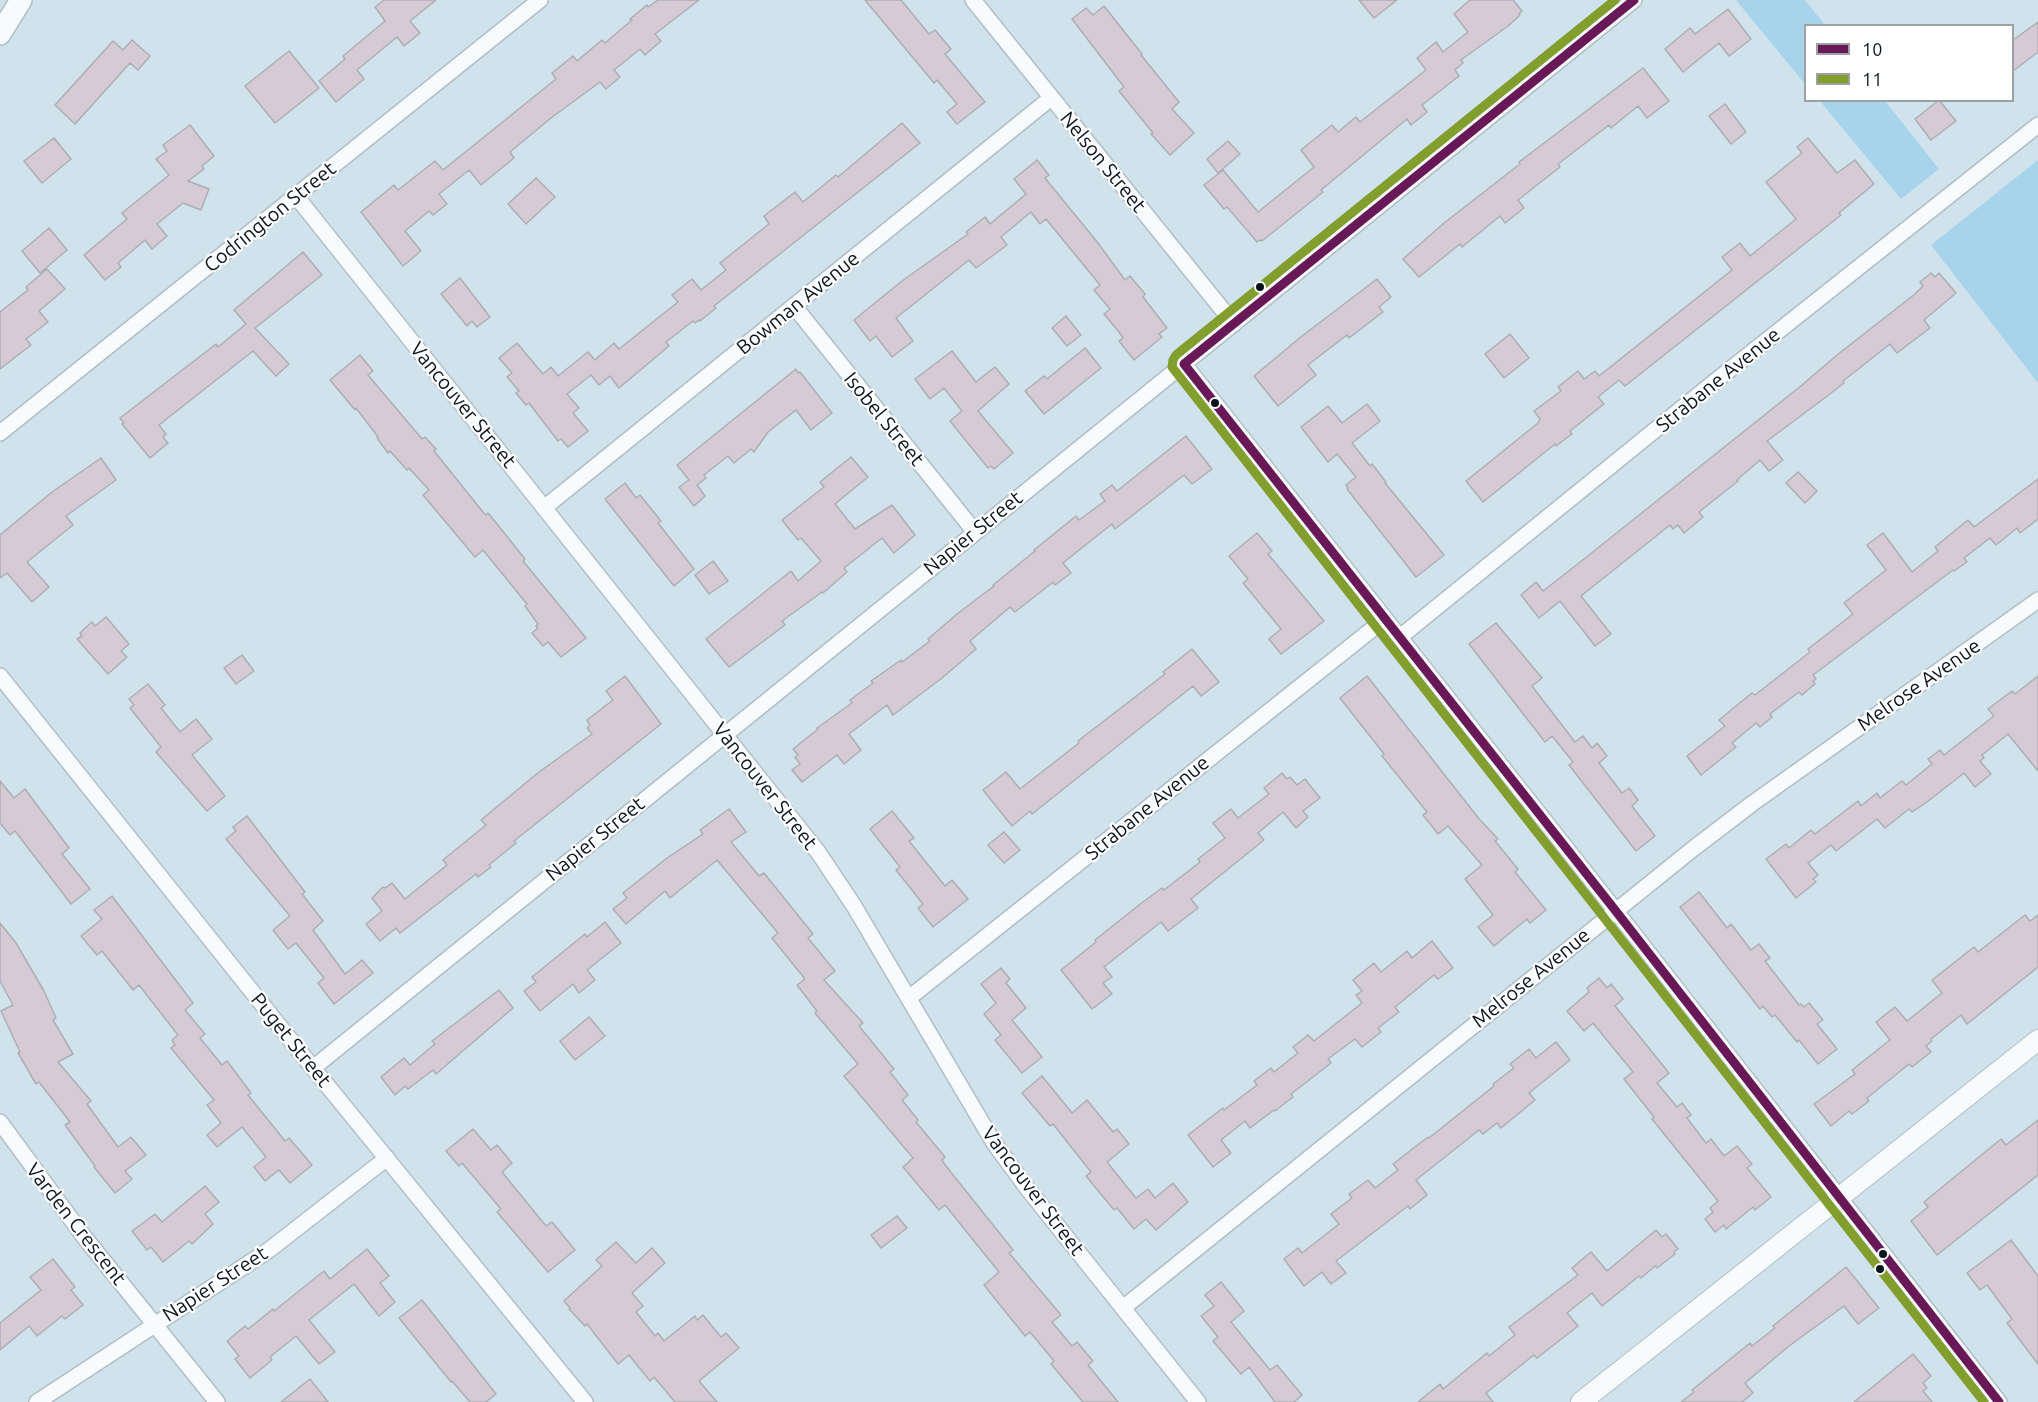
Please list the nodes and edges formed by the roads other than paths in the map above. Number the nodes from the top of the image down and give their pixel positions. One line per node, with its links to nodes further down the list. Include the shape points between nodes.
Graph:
1 (21, 0): 5 (main road)
2 (540, 0): 8 (street, Codrington Street)
3 (973, 0): 6 (street, Nelson Street)
4 (1634, 0): 10 (street, Napier Street)
5 (0, 34)
6 (1051, 98): 9 (street, Bowman Avenue); 10 (street, Nelson Street)
7 (2038, 125): 17 (street, Strabane Avenue)
8 (296, 196): 12 (street, Codrington Street); 13 (street, Vancouver Street)
9 (794, 306): 13 (street, Bowman Avenue); 14 (street, Isobel Street)
10 (1234, 324): 11 (street, Napier Street)
11 (1184, 364): 14 (street, Napier Street); 16 (street)
12 (0, 433)
13 (544, 508): 19 (street, Vancouver Street)
14 (975, 532): 19 (street, Napier Street)
15 (2038, 600): 20 (street, Melrose Avenue, via 1753,803)
16 (1385, 618): 17 (street); 21 (street, Strabane Avenue)
17 (1400, 637): 20 (street)
18 (0, 676): 23 (street, Puget Street)
19 (724, 734): 21 (street, Vancouver Street, via 818,852); 23 (street, Napier Street)
20 (1615, 910): 26 (street); 27 (street, Melrose Avenue)
21 (909, 998): 27 (street, Vancouver Street, via 994,1143)
22 (2038, 1040): 26 (street)
23 (313, 1068): 25 (street, Puget Street)
24 (0, 1122): 28 (street, Varden Crescent)
25 (387, 1158): 28 (street, Napier Street, via 269,1250); 31 (street, Puget Street)
26 (1838, 1198): 33 (street); 34 (street)
27 (1123, 1308): 32 (street, Vancouver Street)
28 (155, 1324): 29 (street, Napier Street); 30 (street, Varden Crescent)
29 (37, 1402)
30 (217, 1402)
31 (585, 1402)
32 (1198, 1402)
33 (1581, 1402)
34 (1999, 1402)

